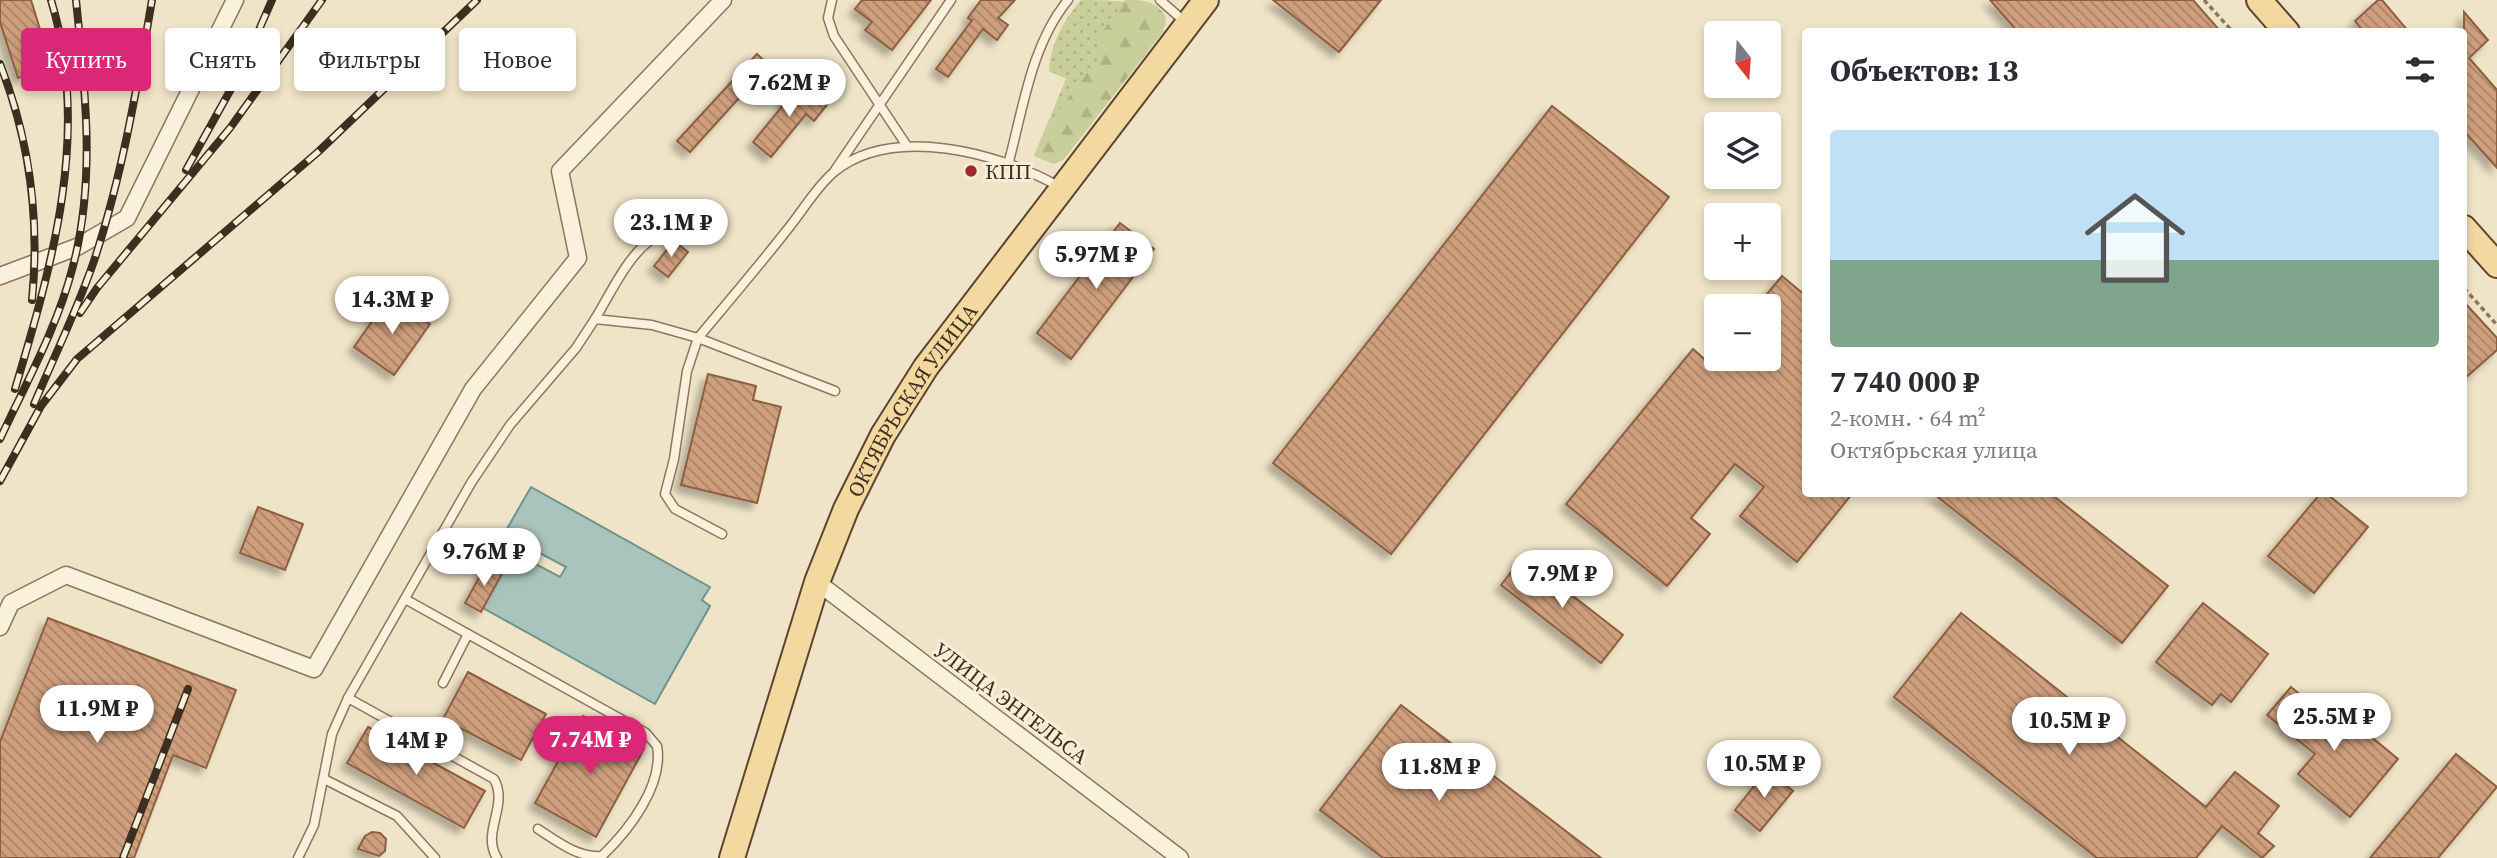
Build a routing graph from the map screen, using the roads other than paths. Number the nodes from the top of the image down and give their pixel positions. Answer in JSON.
{"nodes":[{"id":1,"x":235,"y":0,"type":"edge"},
{"id":2,"x":723,"y":0,"type":"edge"},
{"id":3,"x":832,"y":0,"type":"edge"},
{"id":4,"x":951,"y":0,"type":"edge"},
{"id":5,"x":1068,"y":0,"type":"edge"},
{"id":6,"x":1160,"y":0,"type":"edge"},
{"id":7,"x":1206,"y":0,"type":"edge"},
{"id":8,"x":2259,"y":0,"type":"edge"},
{"id":9,"x":1187,"y":24,"type":"junction"},
{"id":10,"x":2284,"y":28,"type":"edge"},
{"id":11,"x":878,"y":104,"type":"junction"},
{"id":12,"x":907,"y":146,"type":"junction"},
{"id":13,"x":1008,"y":165,"type":"junction"},
{"id":14,"x":834,"y":172,"type":"junction"},
{"id":15,"x":1061,"y":187,"type":"junction"},
{"id":16,"x":2467,"y":231,"type":"edge"},
{"id":17,"x":714,"y":233,"type":"dead end"},
{"id":18,"x":2497,"y":265,"type":"edge"},
{"id":19,"x":2,"y":270,"type":"edge"},
{"id":20,"x":595,"y":318,"type":"junction"},
{"id":21,"x":698,"y":338,"type":"junction"},
{"id":22,"x":835,"y":391,"type":"dead end"},
{"id":23,"x":722,"y":534,"type":"dead end"},
{"id":24,"x":817,"y":582,"type":"junction"},
{"id":25,"x":405,"y":599,"type":"junction"},
{"id":26,"x":0,"y":627,"type":"edge"},
{"id":27,"x":468,"y":634,"type":"junction"},
{"id":28,"x":443,"y":683,"type":"dead end"},
{"id":29,"x":348,"y":698,"type":"junction"},
{"id":30,"x":324,"y":779,"type":"junction"},
{"id":31,"x":538,"y":829,"type":"dead end"},
{"id":32,"x":298,"y":858,"type":"edge"},
{"id":33,"x":435,"y":858,"type":"edge"},
{"id":34,"x":496,"y":858,"type":"edge"},
{"id":35,"x":732,"y":858,"type":"edge"},
{"id":36,"x":1180,"y":858,"type":"edge"}],
"edges":[{"from":1,"to":19,"type":"street"},
{"from":2,"to":26,"type":"street"},
{"from":3,"to":11,"type":"lane"},
{"from":4,"to":11,"type":"lane"},
{"from":5,"to":13,"type":"lane"},
{"from":6,"to":9,"type":"lane"},
{"from":7,"to":9,"type":"main road","name":"ОКТЯБРЬСКАЯ УЛИЦА"},
{"from":8,"to":10,"type":"main road"},
{"from":9,"to":15,"type":"main road","name":"ОКТЯБРЬСКАЯ УЛИЦА"},
{"from":11,"to":12,"type":"lane"},
{"from":11,"to":14,"type":"lane"},
{"from":12,"to":13,"type":"lane"},
{"from":12,"to":14,"type":"lane"},
{"from":13,"to":15,"type":"lane"},
{"from":14,"to":21,"type":"lane"},
{"from":15,"to":24,"type":"main road","name":"ОКТЯБРЬСКАЯ УЛИЦА"},
{"from":16,"to":18,"type":"main road"},
{"from":17,"to":20,"type":"lane"},
{"from":20,"to":21,"type":"lane"},
{"from":20,"to":25,"type":"lane"},
{"from":21,"to":22,"type":"lane"},
{"from":21,"to":23,"type":"lane"},
{"from":24,"to":35,"type":"main road","name":"ОКТЯБРЬСКАЯ УЛИЦА"},
{"from":24,"to":36,"type":"street","name":"УЛИЦА ЭНГЕЛЬСА"},
{"from":25,"to":27,"type":"lane"},
{"from":25,"to":29,"type":"lane"},
{"from":27,"to":28,"type":"lane"},
{"from":27,"to":31,"type":"lane"},
{"from":29,"to":30,"type":"lane"},
{"from":29,"to":34,"type":"lane"},
{"from":30,"to":32,"type":"lane"},
{"from":30,"to":33,"type":"lane"}]}
